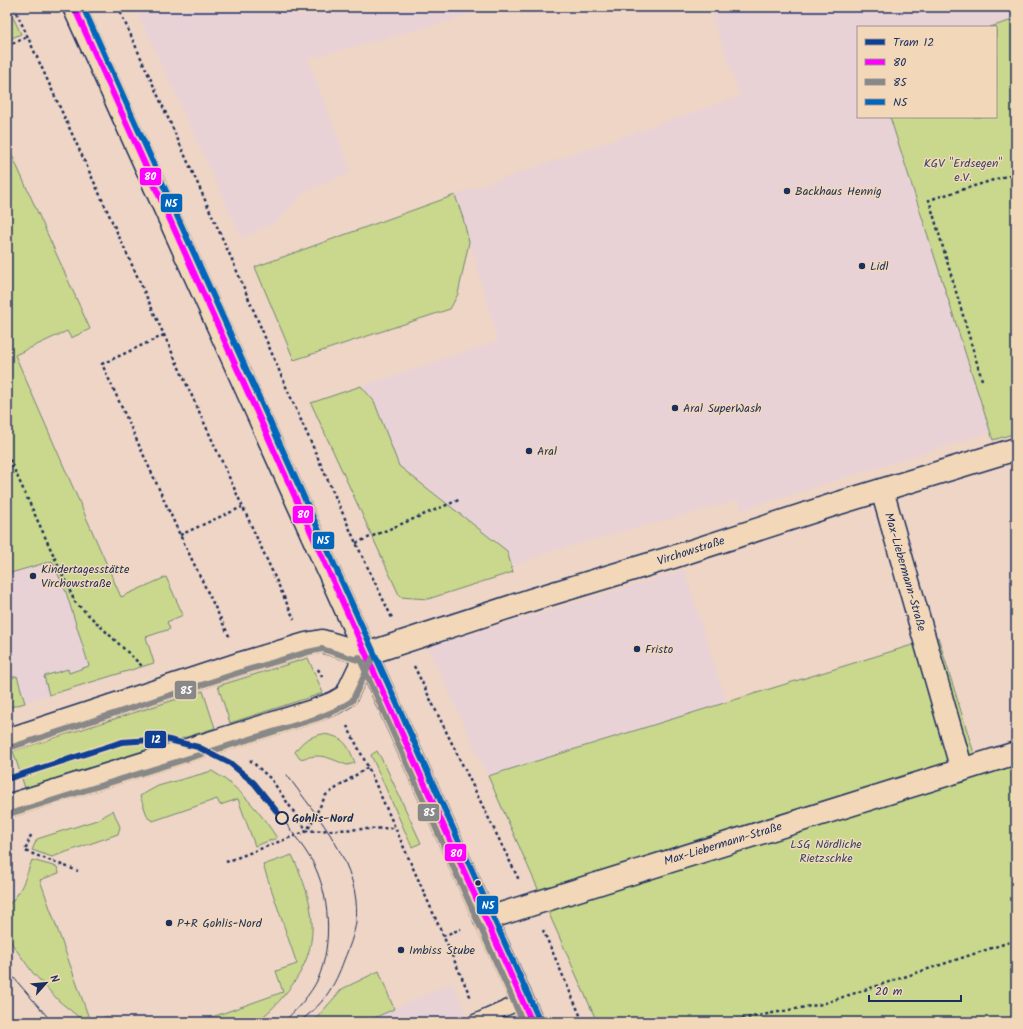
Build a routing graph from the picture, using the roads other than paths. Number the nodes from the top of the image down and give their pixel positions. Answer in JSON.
{"nodes":[{"id":1,"x":74,"y":7,"type":"edge"},
{"id":2,"x":1016,"y":449,"type":"edge"},
{"id":3,"x":882,"y":490,"type":"junction"},
{"id":4,"x":366,"y":654,"type":"junction"},
{"id":5,"x":7,"y":740,"type":"edge"},
{"id":6,"x":1016,"y":753,"type":"edge"},
{"id":7,"x":962,"y":770,"type":"junction"},
{"id":8,"x":7,"y":806,"type":"edge"},
{"id":9,"x":485,"y":919,"type":"junction"},
{"id":10,"x":522,"y":1000,"type":"junction"},
{"id":11,"x":478,"y":1021,"type":"edge"},
{"id":12,"x":532,"y":1022,"type":"edge"}],
"edges":[{"from":1,"to":4,"type":"main road"},
{"from":2,"to":3,"type":"main road","name":"Virchowstraße"},
{"from":3,"to":4,"type":"main road","name":"Virchowstraße"},
{"from":3,"to":7,"type":"main road","name":"Max-Liebermann-Straße"},
{"from":4,"to":5,"type":"main road"},
{"from":4,"to":8,"type":"main road"},
{"from":4,"to":9,"type":"main road"},
{"from":6,"to":7,"type":"main road","name":"Max-Liebermann-Straße"},
{"from":7,"to":9,"type":"main road","name":"Max-Liebermann-Straße"},
{"from":9,"to":10,"type":"main road"},
{"from":10,"to":11,"type":"lane"},
{"from":10,"to":12,"type":"main road"}]}
